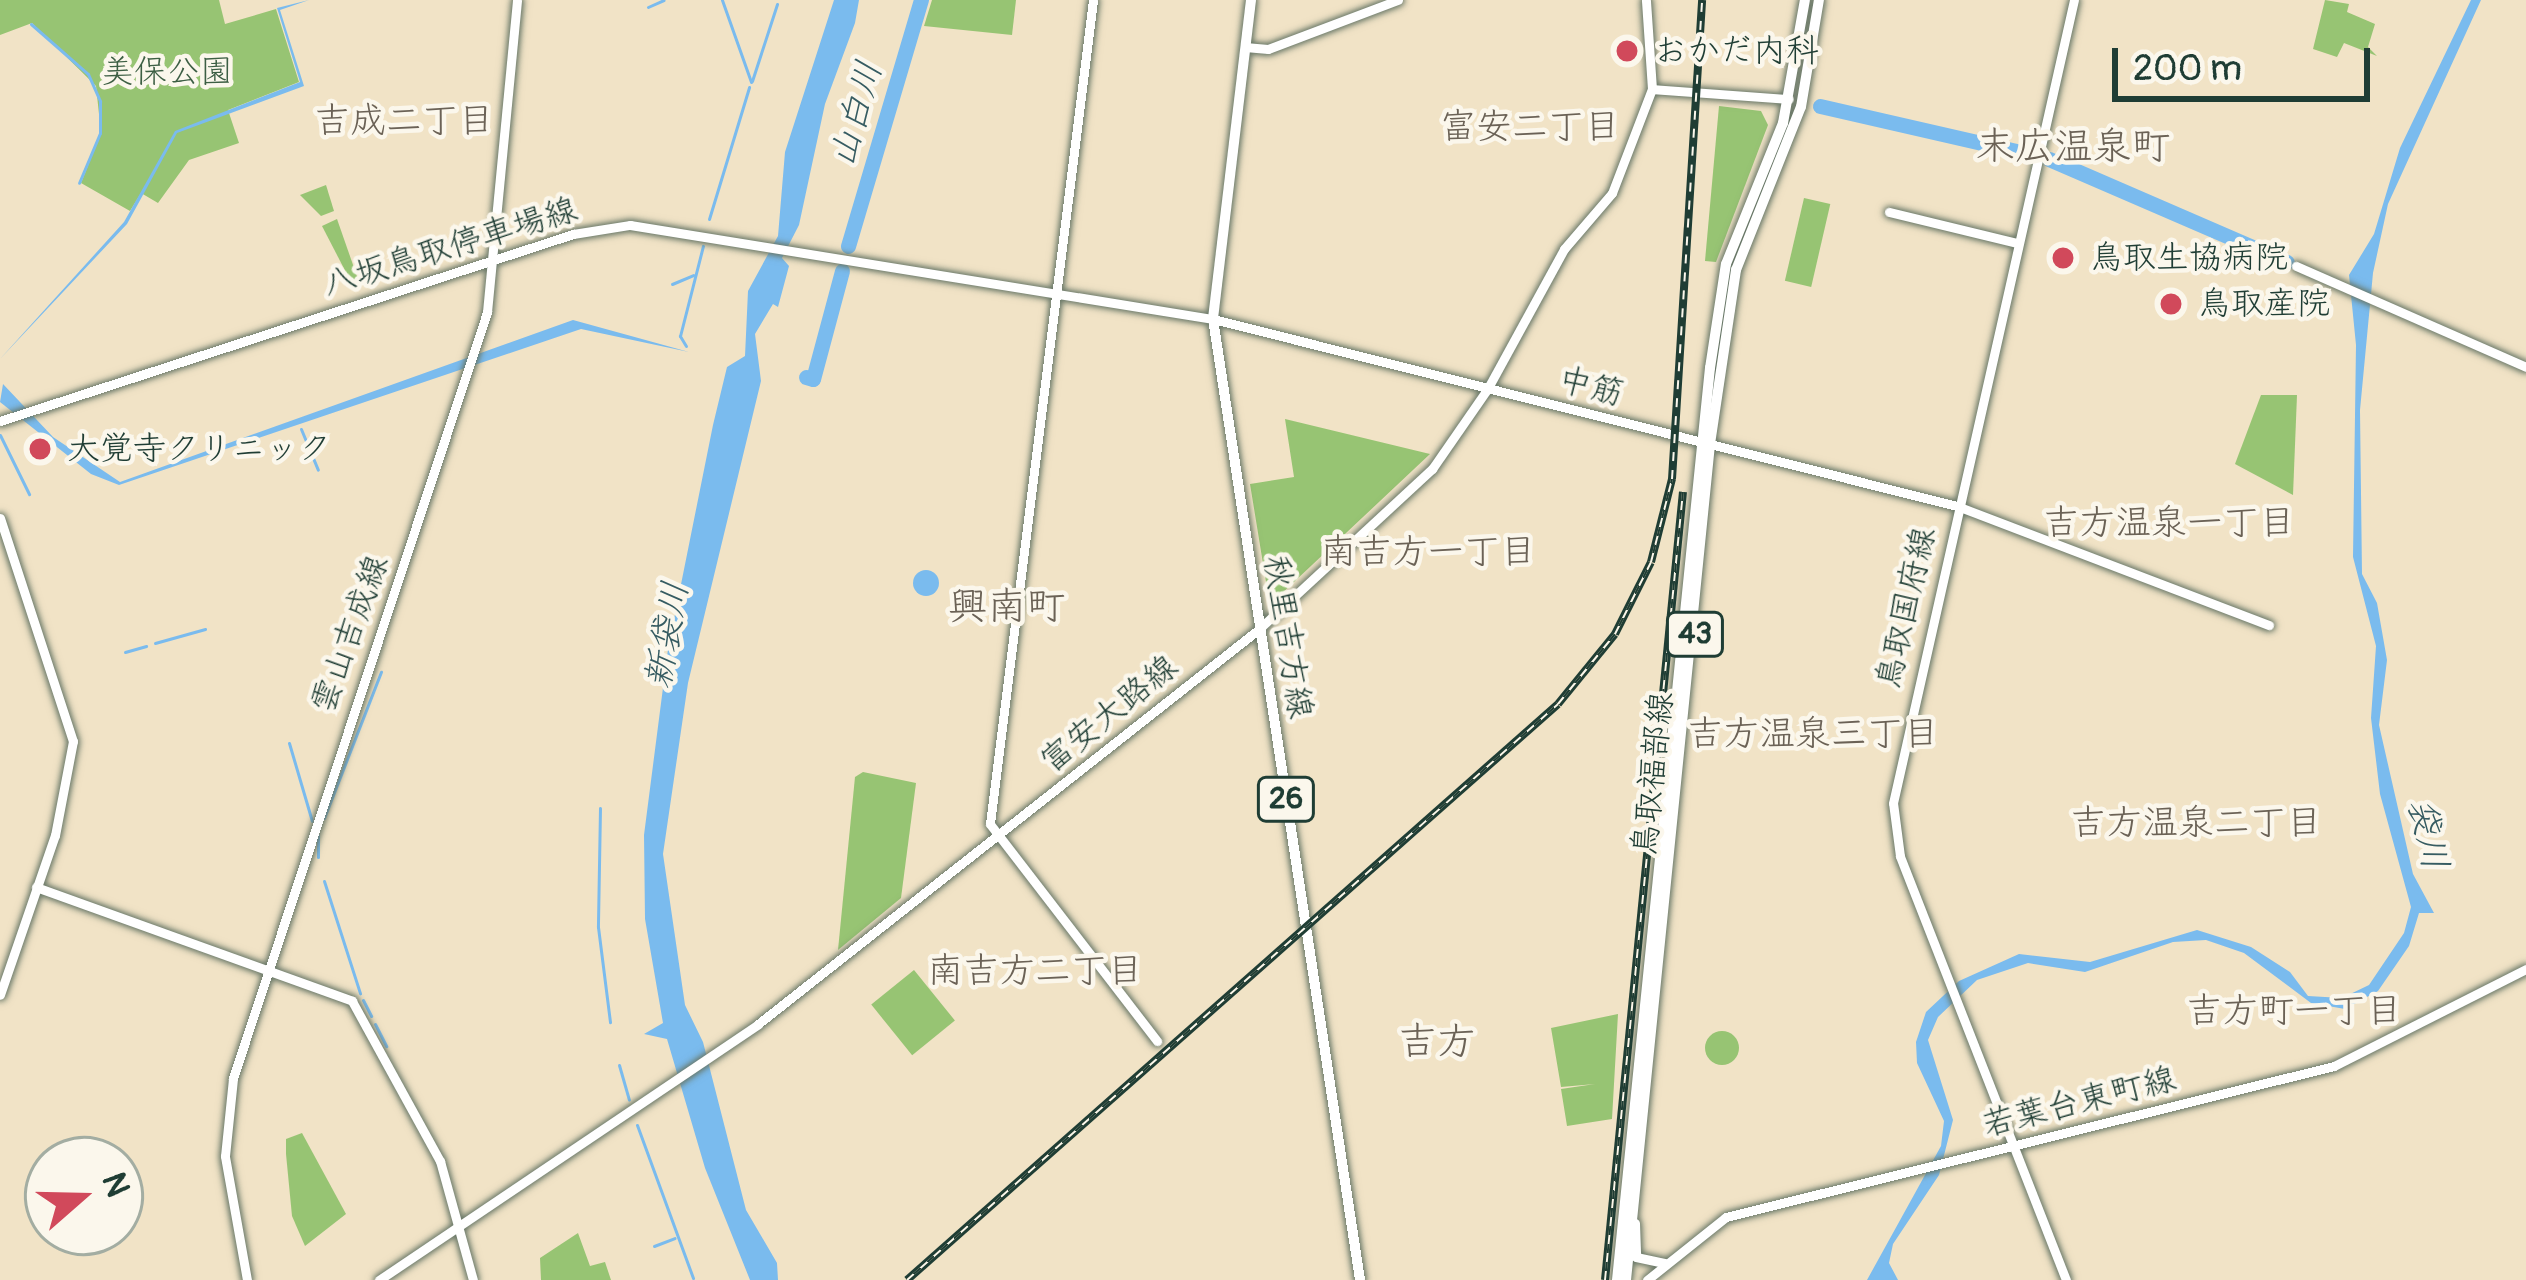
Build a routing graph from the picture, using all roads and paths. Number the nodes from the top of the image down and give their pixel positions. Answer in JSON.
{"nodes":[{"id":1,"x":517,"y":0,"type":"edge"},
{"id":2,"x":1093,"y":0,"type":"edge"},
{"id":3,"x":1251,"y":0,"type":"edge"},
{"id":4,"x":1398,"y":0,"type":"edge"},
{"id":5,"x":1646,"y":0,"type":"edge"},
{"id":6,"x":1805,"y":0,"type":"edge"},
{"id":7,"x":1819,"y":0,"type":"edge"},
{"id":8,"x":2074,"y":0,"type":"edge"},
{"id":9,"x":1245,"y":47,"type":"junction"},
{"id":10,"x":1652,"y":89,"type":"junction"},
{"id":11,"x":1789,"y":100,"type":"junction"},
{"id":12,"x":1889,"y":212,"type":"dead end"},
{"id":13,"x":2017,"y":243,"type":"junction"},
{"id":14,"x":496,"y":259,"type":"junction"},
{"id":15,"x":2296,"y":266,"type":"dead end"},
{"id":16,"x":1055,"y":291,"type":"junction"},
{"id":17,"x":1213,"y":319,"type":"junction"},
{"id":18,"x":2526,"y":367,"type":"edge"},
{"id":19,"x":1488,"y":388,"type":"junction"},
{"id":20,"x":0,"y":421,"type":"edge"},
{"id":21,"x":1705,"y":443,"type":"junction"},
{"id":22,"x":1957,"y":506,"type":"junction"},
{"id":23,"x":0,"y":518,"type":"edge"},
{"id":24,"x":2269,"y":625,"type":"dead end"},
{"id":25,"x":1259,"y":629,"type":"junction"},
{"id":26,"x":994,"y":840,"type":"junction"},
{"id":27,"x":36,"y":887,"type":"junction"},
{"id":28,"x":2526,"y":969,"type":"edge"},
{"id":29,"x":266,"y":972,"type":"junction"},
{"id":30,"x":0,"y":995,"type":"edge"},
{"id":31,"x":1157,"y":1041,"type":"dead end"},
{"id":32,"x":2014,"y":1147,"type":"junction"},
{"id":33,"x":1634,"y":1211,"type":"junction"},
{"id":34,"x":458,"y":1228,"type":"junction"},
{"id":35,"x":1665,"y":1263,"type":"junction"},
{"id":36,"x":247,"y":1280,"type":"edge"},
{"id":37,"x":379,"y":1280,"type":"edge"},
{"id":38,"x":473,"y":1280,"type":"edge"},
{"id":39,"x":1360,"y":1280,"type":"edge"},
{"id":40,"x":1617,"y":1280,"type":"edge"},
{"id":41,"x":1627,"y":1280,"type":"edge"},
{"id":42,"x":1648,"y":1280,"type":"edge"},
{"id":43,"x":2066,"y":1280,"type":"edge"}],
"edges":[{"from":1,"to":14,"type":"street","name":"雲山吉成線"},
{"from":2,"to":16,"type":"street"},
{"from":3,"to":9,"type":"main road","name":"秋里吉方線","number":"26"},
{"from":4,"to":9,"type":"street"},
{"from":5,"to":10,"type":"street"},
{"from":6,"to":11,"type":"main road","name":"鳥取福部線","number":"43"},
{"from":7,"to":21,"type":"main road","name":"鳥取福部線","number":"43"},
{"from":8,"to":13,"type":"street","name":"鳥取国府線"},
{"from":9,"to":17,"type":"main road","name":"秋里吉方線","number":"26"},
{"from":10,"to":11,"type":"street"},
{"from":10,"to":19,"type":"street","name":"富安大路線"},
{"from":11,"to":21,"type":"main road","name":"鳥取福部線","number":"43"},
{"from":12,"to":13,"type":"street"},
{"from":13,"to":22,"type":"street","name":"鳥取国府線"},
{"from":14,"to":16,"type":"street","name":"八坂鳥取停車場線"},
{"from":14,"to":20,"type":"street","name":"八坂鳥取停車場線"},
{"from":14,"to":29,"type":"street","name":"雲山吉成線"},
{"from":15,"to":18,"type":"street"},
{"from":16,"to":17,"type":"street","name":"八坂鳥取停車場線"},
{"from":16,"to":26,"type":"street"},
{"from":17,"to":19,"type":"street","name":"中筋"},
{"from":17,"to":25,"type":"main road","name":"秋里吉方線","number":"26"},
{"from":19,"to":21,"type":"street","name":"中筋"},
{"from":19,"to":25,"type":"street","name":"富安大路線"},
{"from":21,"to":22,"type":"street","name":"中筋"},
{"from":21,"to":33,"type":"main road","name":"鳥取福部線","number":"43"},
{"from":21,"to":40,"type":"main road","name":"鳥取福部線","number":"43"},
{"from":22,"to":24,"type":"street","name":"中筋"},
{"from":22,"to":32,"type":"street","name":"鳥取国府線"},
{"from":23,"to":27,"type":"street"},
{"from":25,"to":26,"type":"street","name":"富安大路線"},
{"from":25,"to":39,"type":"main road","name":"秋里吉方線","number":"26"},
{"from":26,"to":31,"type":"street"},
{"from":26,"to":34,"type":"street","name":"富安大路線"},
{"from":27,"to":29,"type":"street"},
{"from":27,"to":30,"type":"street"},
{"from":28,"to":32,"type":"street","name":"若葉台東町線"},
{"from":29,"to":34,"type":"street"},
{"from":29,"to":36,"type":"street","name":"雲山吉成線"},
{"from":32,"to":35,"type":"street","name":"若葉台東町線"},
{"from":32,"to":43,"type":"street","name":"鳥取国府線"},
{"from":33,"to":35,"type":"street"},
{"from":33,"to":41,"type":"main road","name":"鳥取福部線","number":"43"},
{"from":34,"to":37,"type":"street"},
{"from":34,"to":38,"type":"street"},
{"from":35,"to":42,"type":"street","name":"若葉台東町線"}]}
